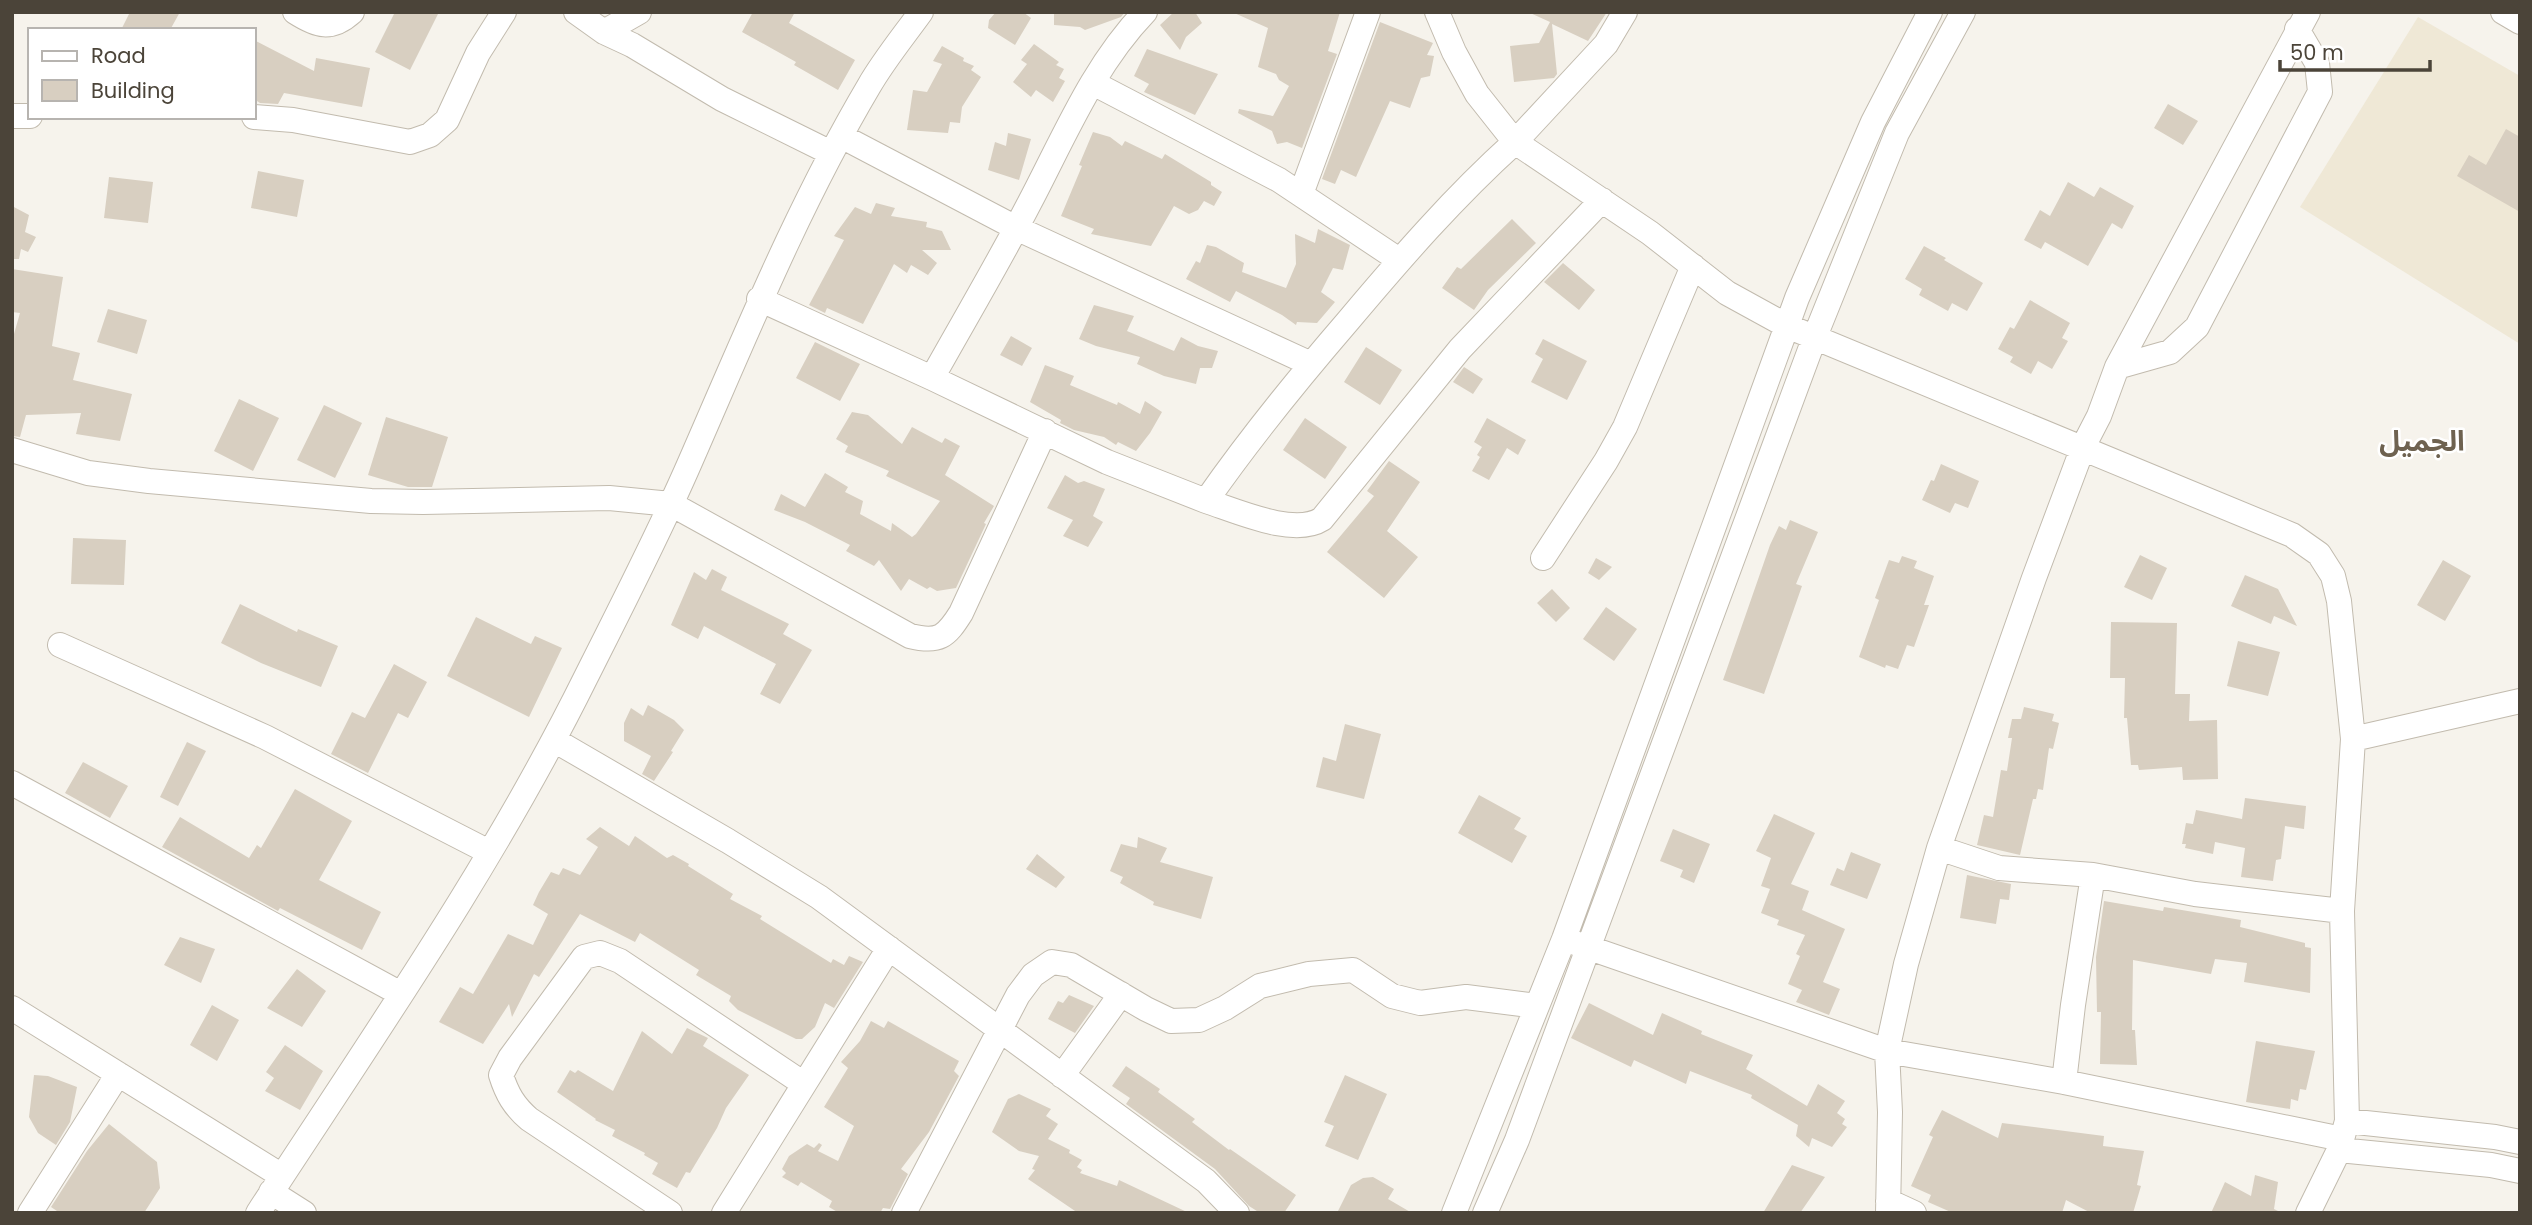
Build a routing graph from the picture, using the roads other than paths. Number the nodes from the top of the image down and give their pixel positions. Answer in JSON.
{"nodes":[{"id":1,"x":295,"y":12,"type":"edge"},
{"id":2,"x":352,"y":12,"type":"edge"},
{"id":3,"x":504,"y":12,"type":"edge"},
{"id":4,"x":576,"y":12,"type":"edge"},
{"id":5,"x":639,"y":12,"type":"edge"},
{"id":6,"x":920,"y":12,"type":"edge"},
{"id":7,"x":1145,"y":12,"type":"edge"},
{"id":8,"x":1368,"y":12,"type":"edge"},
{"id":9,"x":1437,"y":12,"type":"edge"},
{"id":10,"x":1625,"y":12,"type":"edge"},
{"id":11,"x":1930,"y":12,"type":"edge"},
{"id":12,"x":1963,"y":12,"type":"edge"},
{"id":13,"x":2503,"y":12,"type":"edge"},
{"id":14,"x":2303,"y":21,"type":"edge"},
{"id":15,"x":2520,"y":22,"type":"edge"},
{"id":16,"x":604,"y":32,"type":"junction"},
{"id":17,"x":1093,"y":83,"type":"junction"},
{"id":18,"x":256,"y":117,"type":"edge"},
{"id":19,"x":1515,"y":142,"type":"junction"},
{"id":20,"x":836,"y":145,"type":"junction"},
{"id":21,"x":1301,"y":194,"type":"junction"},
{"id":22,"x":1602,"y":200,"type":"junction"},
{"id":23,"x":1016,"y":228,"type":"junction"},
{"id":24,"x":1399,"y":260,"type":"junction"},
{"id":25,"x":1693,"y":266,"type":"junction"},
{"id":26,"x":759,"y":299,"type":"junction"},
{"id":27,"x":1787,"y":326,"type":"junction"},
{"id":28,"x":1814,"y":339,"type":"junction"},
{"id":29,"x":1311,"y":364,"type":"junction"},
{"id":30,"x":2117,"y":367,"type":"junction"},
{"id":31,"x":932,"y":378,"type":"junction"},
{"id":32,"x":1045,"y":431,"type":"junction"},
{"id":33,"x":2083,"y":447,"type":"junction"},
{"id":34,"x":12,"y":450,"type":"edge"},
{"id":35,"x":1206,"y":501,"type":"junction"},
{"id":36,"x":671,"y":504,"type":"junction"},
{"id":37,"x":1543,"y":558,"type":"dead end"},
{"id":38,"x":60,"y":645,"type":"dead end"},
{"id":39,"x":2520,"y":701,"type":"edge"},
{"id":40,"x":2353,"y":739,"type":"junction"},
{"id":41,"x":554,"y":740,"type":"junction"},
{"id":42,"x":12,"y":783,"type":"edge"},
{"id":43,"x":1939,"y":848,"type":"junction"},
{"id":44,"x":489,"y":852,"type":"junction"},
{"id":45,"x":2094,"y":875,"type":"junction"},
{"id":46,"x":2342,"y":911,"type":"junction"},
{"id":47,"x":1564,"y":939,"type":"junction"},
{"id":48,"x":889,"y":948,"type":"junction"},
{"id":49,"x":1590,"y":948,"type":"junction"},
{"id":50,"x":401,"y":994,"type":"junction"},
{"id":51,"x":1121,"y":994,"type":"junction"},
{"id":52,"x":1537,"y":1006,"type":"junction"},
{"id":53,"x":12,"y":1009,"type":"edge"},
{"id":54,"x":998,"y":1030,"type":"junction"},
{"id":55,"x":1886,"y":1051,"type":"junction"},
{"id":56,"x":118,"y":1074,"type":"junction"},
{"id":57,"x":1062,"y":1076,"type":"junction"},
{"id":58,"x":2064,"y":1082,"type":"junction"},
{"id":59,"x":804,"y":1084,"type":"junction"},
{"id":60,"x":2343,"y":1137,"type":"junction"},
{"id":61,"x":2520,"y":1142,"type":"edge"},
{"id":62,"x":2520,"y":1171,"type":"edge"},
{"id":63,"x":270,"y":1194,"type":"edge"},
{"id":64,"x":1888,"y":1207,"type":"edge"},
{"id":65,"x":30,"y":1213,"type":"edge"},
{"id":66,"x":304,"y":1213,"type":"edge"},
{"id":67,"x":670,"y":1213,"type":"edge"},
{"id":68,"x":724,"y":1213,"type":"edge"},
{"id":69,"x":904,"y":1213,"type":"edge"},
{"id":70,"x":1237,"y":1213,"type":"edge"},
{"id":71,"x":1454,"y":1213,"type":"edge"},
{"id":72,"x":1485,"y":1213,"type":"edge"},
{"id":73,"x":1914,"y":1213,"type":"edge"},
{"id":74,"x":2308,"y":1213,"type":"edge"}],
"edges":[{"from":1,"to":2,"type":"street"},
{"from":3,"to":18,"type":"street"},
{"from":4,"to":16,"type":"street"},
{"from":5,"to":16,"type":"street"},
{"from":6,"to":20,"type":"street"},
{"from":7,"to":17,"type":"street"},
{"from":8,"to":21,"type":"street"},
{"from":9,"to":19,"type":"street"},
{"from":10,"to":19,"type":"street"},
{"from":11,"to":27,"type":"street"},
{"from":12,"to":28,"type":"street"},
{"from":13,"to":15,"type":"street"},
{"from":14,"to":30,"type":"street"},
{"from":14,"to":30,"type":"street"},
{"from":16,"to":20,"type":"street"},
{"from":17,"to":21,"type":"street"},
{"from":17,"to":23,"type":"street"},
{"from":19,"to":22,"type":"street"},
{"from":19,"to":24,"type":"street"},
{"from":20,"to":23,"type":"street"},
{"from":20,"to":26,"type":"street"},
{"from":21,"to":24,"type":"street"},
{"from":22,"to":25,"type":"street"},
{"from":22,"to":35,"type":"street"},
{"from":23,"to":29,"type":"street"},
{"from":23,"to":31,"type":"street"},
{"from":24,"to":29,"type":"street"},
{"from":25,"to":27,"type":"street"},
{"from":25,"to":37,"type":"street"},
{"from":26,"to":31,"type":"street"},
{"from":26,"to":36,"type":"street"},
{"from":27,"to":28,"type":"street"},
{"from":27,"to":47,"type":"street"},
{"from":28,"to":33,"type":"street"},
{"from":28,"to":49,"type":"street"},
{"from":29,"to":35,"type":"street"},
{"from":30,"to":33,"type":"street"},
{"from":31,"to":32,"type":"street"},
{"from":32,"to":35,"type":"street"},
{"from":32,"to":36,"type":"street"},
{"from":33,"to":40,"type":"street"},
{"from":33,"to":43,"type":"street"},
{"from":34,"to":36,"type":"street"},
{"from":36,"to":41,"type":"street"},
{"from":38,"to":44,"type":"street"},
{"from":39,"to":40,"type":"street"},
{"from":40,"to":46,"type":"street"},
{"from":41,"to":44,"type":"street"},
{"from":41,"to":48,"type":"street"},
{"from":42,"to":50,"type":"street"},
{"from":43,"to":45,"type":"street"},
{"from":43,"to":55,"type":"street"},
{"from":44,"to":50,"type":"street"},
{"from":45,"to":46,"type":"street"},
{"from":45,"to":58,"type":"street"},
{"from":46,"to":60,"type":"street"},
{"from":47,"to":49,"type":"street"},
{"from":47,"to":52,"type":"street"},
{"from":48,"to":54,"type":"street"},
{"from":48,"to":59,"type":"street"},
{"from":49,"to":55,"type":"street"},
{"from":49,"to":72,"type":"street"},
{"from":50,"to":63,"type":"street"},
{"from":51,"to":52,"type":"street"},
{"from":51,"to":54,"type":"street"},
{"from":51,"to":57,"type":"street"},
{"from":52,"to":71,"type":"street"},
{"from":53,"to":56,"type":"street"},
{"from":54,"to":57,"type":"street"},
{"from":54,"to":69,"type":"street"},
{"from":55,"to":58,"type":"street"},
{"from":55,"to":64,"type":"street"},
{"from":56,"to":63,"type":"street"},
{"from":56,"to":65,"type":"street"},
{"from":57,"to":70,"type":"street"},
{"from":58,"to":60,"type":"street"},
{"from":59,"to":67,"type":"street"},
{"from":59,"to":68,"type":"street"},
{"from":60,"to":61,"type":"street"},
{"from":60,"to":62,"type":"street"},
{"from":60,"to":74,"type":"street"},
{"from":63,"to":66,"type":"street"},
{"from":64,"to":73,"type":"street"}]}
